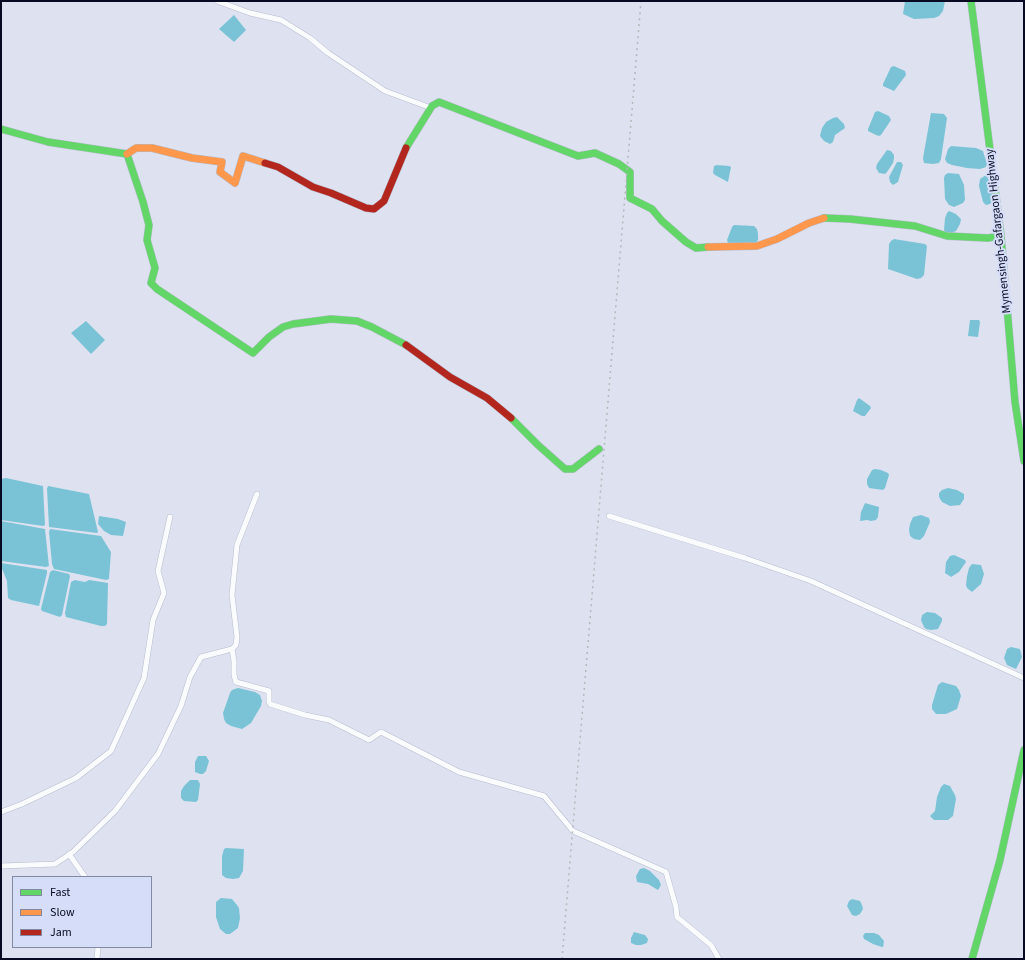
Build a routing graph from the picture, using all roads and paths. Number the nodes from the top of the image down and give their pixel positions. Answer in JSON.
{"nodes":[{"id":1,"x":218,"y":1,"type":"edge"},
{"id":2,"x":971,"y":1,"type":"edge"},
{"id":3,"x":226,"y":2,"type":"edge"},
{"id":4,"x":430,"y":108,"type":"junction"},
{"id":5,"x":1,"y":129,"type":"edge"},
{"id":6,"x":127,"y":154,"type":"junction"},
{"id":7,"x":1001,"y":236,"type":"junction"},
{"id":8,"x":598,"y":449,"type":"dead end"},
{"id":9,"x":1024,"y":461,"type":"edge"},
{"id":10,"x":257,"y":494,"type":"dead end"},
{"id":11,"x":609,"y":516,"type":"dead end"},
{"id":12,"x":170,"y":517,"type":"dead end"},
{"id":13,"x":232,"y":649,"type":"junction"},
{"id":14,"x":1024,"y":678,"type":"edge"},
{"id":15,"x":1024,"y":750,"type":"edge"},
{"id":16,"x":1,"y":812,"type":"edge"},
{"id":17,"x":69,"y":854,"type":"junction"},
{"id":18,"x":1,"y":866,"type":"edge"},
{"id":19,"x":84,"y":876,"type":"edge"},
{"id":20,"x":98,"y":948,"type":"edge"},
{"id":21,"x":97,"y":959,"type":"edge"},
{"id":22,"x":719,"y":959,"type":"edge"},
{"id":23,"x":972,"y":959,"type":"edge"}],
"edges":[{"from":1,"to":3,"type":"street"},
{"from":2,"to":7,"type":"street","name":"Mymensingh-Gafargaon Highway"},
{"from":3,"to":4,"type":"street"},
{"from":4,"to":6,"type":"street"},
{"from":4,"to":7,"type":"street"},
{"from":5,"to":6,"type":"street"},
{"from":6,"to":8,"type":"street"},
{"from":7,"to":9,"type":"street","name":"Mymensingh-Gafargaon Highway"},
{"from":10,"to":13,"type":"street"},
{"from":11,"to":14,"type":"street"},
{"from":12,"to":16,"type":"street"},
{"from":13,"to":17,"type":"street"},
{"from":13,"to":22,"type":"street"},
{"from":15,"to":23,"type":"street"},
{"from":17,"to":18,"type":"street"},
{"from":17,"to":19,"type":"street"},
{"from":20,"to":21,"type":"street"}]}
